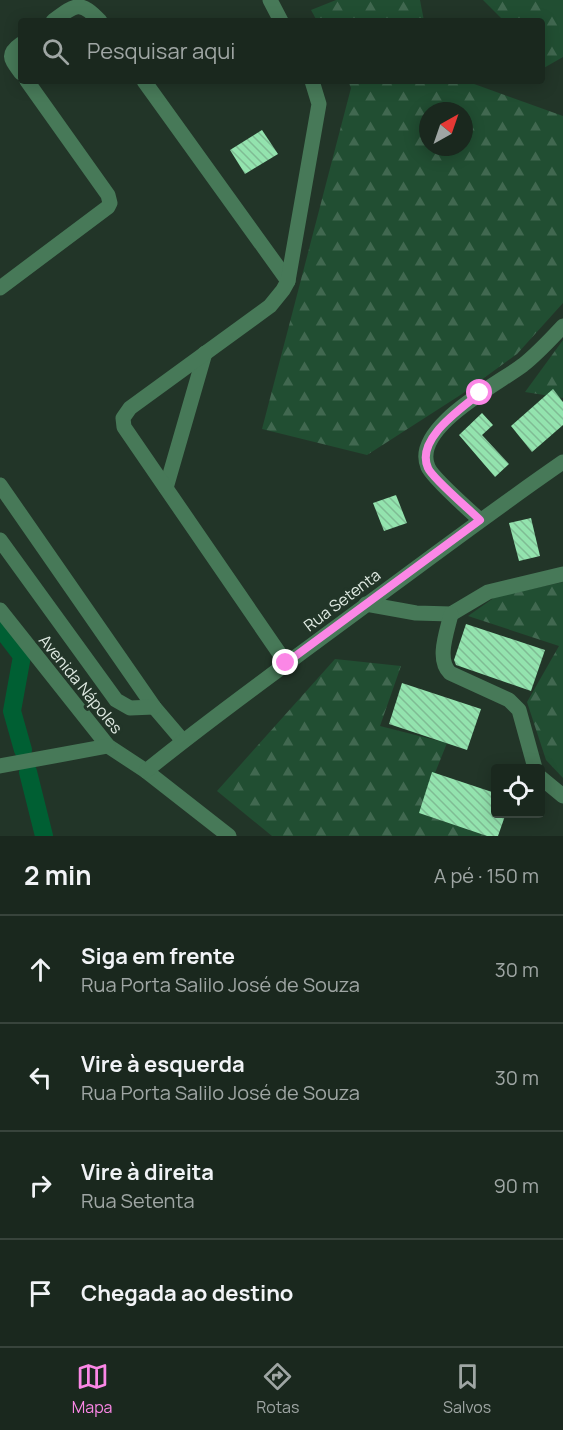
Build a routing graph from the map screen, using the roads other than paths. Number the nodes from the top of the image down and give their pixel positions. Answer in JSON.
{"nodes":[{"id":1,"x":270,"y":0,"type":"edge"},
{"id":2,"x":56,"y":18,"type":"edge"},
{"id":3,"x":98,"y":18,"type":"edge"},
{"id":4,"x":279,"y":18,"type":"edge"},
{"id":5,"x":18,"y":46,"type":"edge"},
{"id":6,"x":18,"y":69,"type":"edge"},
{"id":7,"x":29,"y":84,"type":"edge"},
{"id":8,"x":146,"y":84,"type":"edge"},
{"id":9,"x":313,"y":84,"type":"edge"},
{"id":10,"x":288,"y":280,"type":"junction"},
{"id":11,"x":0,"y":288,"type":"edge"},
{"id":12,"x":563,"y":326,"type":"edge"},
{"id":13,"x":205,"y":353,"type":"junction"},
{"id":14,"x":563,"y":462,"type":"edge"},
{"id":15,"x":0,"y":485,"type":"edge"},
{"id":16,"x":166,"y":488,"type":"junction"},
{"id":17,"x":480,"y":520,"type":"junction"},
{"id":18,"x":0,"y":540,"type":"edge"},
{"id":19,"x":563,"y":574,"type":"edge"},
{"id":20,"x":366,"y":604,"type":"junction"},
{"id":21,"x":0,"y":610,"type":"edge"},
{"id":22,"x":451,"y":614,"type":"junction"},
{"id":23,"x":286,"y":663,"type":"junction"},
{"id":24,"x":154,"y":707,"type":"junction"},
{"id":25,"x":183,"y":741,"type":"junction"},
{"id":26,"x":108,"y":746,"type":"junction"},
{"id":27,"x":534,"y":764,"type":"edge"},
{"id":28,"x":0,"y":765,"type":"edge"},
{"id":29,"x":146,"y":771,"type":"junction"},
{"id":30,"x":545,"y":781,"type":"edge"},
{"id":31,"x":563,"y":796,"type":"edge"},
{"id":32,"x":229,"y":836,"type":"edge"}],
"edges":[{"from":1,"to":4,"type":"street"},
{"from":2,"to":3,"type":"street"},
{"from":5,"to":6,"type":"street"},
{"from":7,"to":11,"type":"street"},
{"from":8,"to":10,"type":"street"},
{"from":9,"to":10,"type":"street"},
{"from":10,"to":13,"type":"street"},
{"from":12,"to":17,"type":"street"},
{"from":13,"to":16,"type":"street"},
{"from":13,"to":16,"type":"street"},
{"from":14,"to":17,"type":"street","name":"Rua Setenta"},
{"from":15,"to":24,"type":"street"},
{"from":16,"to":23,"type":"street"},
{"from":17,"to":20,"type":"street","name":"Rua Setenta"},
{"from":18,"to":24,"type":"street"},
{"from":19,"to":22,"type":"street"},
{"from":20,"to":22,"type":"street"},
{"from":20,"to":23,"type":"street","name":"Rua Setenta"},
{"from":21,"to":26,"type":"street","name":"Avenida Nápoles"},
{"from":22,"to":27,"type":"street"},
{"from":23,"to":25,"type":"street","name":"Rua Setenta"},
{"from":24,"to":25,"type":"street"},
{"from":25,"to":29,"type":"street","name":"Rua Setenta"},
{"from":26,"to":28,"type":"street"},
{"from":26,"to":29,"type":"street","name":"Avenida Nápoles"},
{"from":29,"to":32,"type":"street","name":"Avenida Nápoles"},
{"from":30,"to":31,"type":"street"}]}
